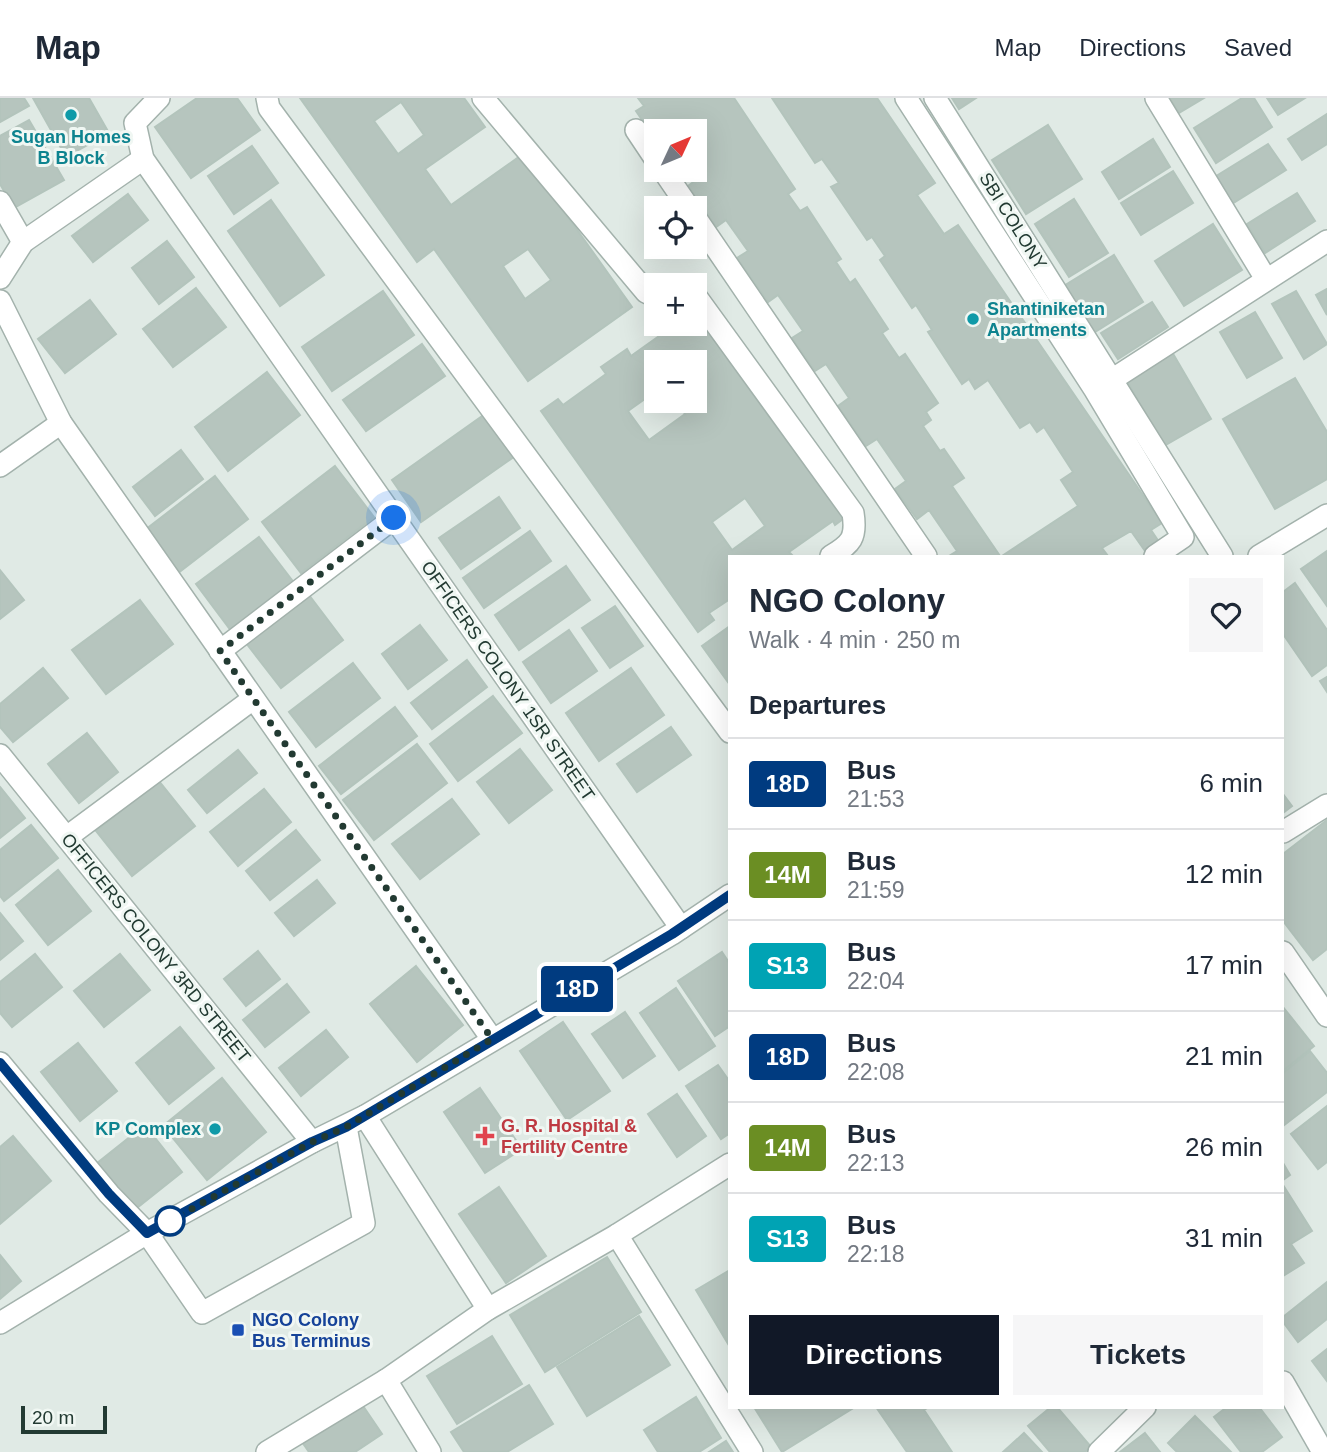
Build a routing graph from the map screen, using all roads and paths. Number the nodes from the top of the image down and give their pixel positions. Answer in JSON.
{"nodes":[{"id":1,"x":159,"y":98,"type":"edge"},
{"id":2,"x":267,"y":98,"type":"edge"},
{"id":3,"x":482,"y":98,"type":"edge"},
{"id":4,"x":906,"y":98,"type":"edge"},
{"id":5,"x":935,"y":98,"type":"edge"},
{"id":6,"x":1156,"y":98,"type":"edge"},
{"id":7,"x":636,"y":130,"type":"dead end"},
{"id":8,"x":644,"y":142,"type":"edge"},
{"id":9,"x":143,"y":159,"type":"junction"},
{"id":10,"x":0,"y":202,"type":"edge"},
{"id":11,"x":707,"y":234,"type":"edge"},
{"id":12,"x":1327,"y":241,"type":"edge"},
{"id":13,"x":23,"y":242,"type":"junction"},
{"id":14,"x":0,"y":278,"type":"edge"},
{"id":15,"x":1266,"y":279,"type":"junction"},
{"id":16,"x":644,"y":290,"type":"edge"},
{"id":17,"x":0,"y":301,"type":"edge"},
{"id":18,"x":707,"y":312,"type":"edge"},
{"id":19,"x":1113,"y":379,"type":"junction"},
{"id":20,"x":61,"y":424,"type":"junction"},
{"id":21,"x":0,"y":466,"type":"edge"},
{"id":22,"x":1327,"y":515,"type":"edge"},
{"id":23,"x":394,"y":518,"type":"junction"},
{"id":24,"x":833,"y":555,"type":"edge"},
{"id":25,"x":925,"y":555,"type":"edge"},
{"id":26,"x":1156,"y":555,"type":"edge"},
{"id":27,"x":1221,"y":555,"type":"edge"},
{"id":28,"x":1261,"y":555,"type":"edge"},
{"id":29,"x":220,"y":651,"type":"junction"},
{"id":30,"x":253,"y":699,"type":"junction"},
{"id":31,"x":728,"y":729,"type":"edge"},
{"id":32,"x":0,"y":755,"type":"edge"},
{"id":33,"x":1327,"y":805,"type":"edge"},
{"id":34,"x":1284,"y":831,"type":"edge"},
{"id":35,"x":67,"y":837,"type":"junction"},
{"id":36,"x":728,"y":897,"type":"edge"},
{"id":37,"x":681,"y":928,"type":"junction"},
{"id":38,"x":1284,"y":953,"type":"edge"},
{"id":39,"x":1327,"y":1016,"type":"edge"},
{"id":40,"x":492,"y":1039,"type":"junction"},
{"id":41,"x":0,"y":1063,"type":"edge"},
{"id":42,"x":365,"y":1116,"type":"junction"},
{"id":43,"x":346,"y":1127,"type":"junction"},
{"id":44,"x":312,"y":1142,"type":"junction"},
{"id":45,"x":728,"y":1165,"type":"edge"},
{"id":46,"x":147,"y":1233,"type":"junction"},
{"id":47,"x":617,"y":1235,"type":"junction"},
{"id":48,"x":488,"y":1309,"type":"junction"},
{"id":49,"x":0,"y":1323,"type":"edge"},
{"id":50,"x":386,"y":1380,"type":"junction"},
{"id":51,"x":1284,"y":1384,"type":"edge"},
{"id":52,"x":1143,"y":1409,"type":"edge"},
{"id":53,"x":267,"y":1452,"type":"edge"},
{"id":54,"x":430,"y":1452,"type":"edge"},
{"id":55,"x":752,"y":1452,"type":"edge"},
{"id":56,"x":1099,"y":1452,"type":"edge"},
{"id":57,"x":1323,"y":1452,"type":"edge"}],
"edges":[{"from":1,"to":9,"type":"street"},
{"from":2,"to":31,"type":"street"},
{"from":3,"to":16,"type":"street"},
{"from":4,"to":26,"type":"street"},
{"from":5,"to":19,"type":"street","name":"SBI COLONY"},
{"from":6,"to":15,"type":"street"},
{"from":7,"to":8,"type":"street"},
{"from":9,"to":13,"type":"street"},
{"from":9,"to":23,"type":"street","name":"OFFICERS COLONY 1SR STREET"},
{"from":10,"to":13,"type":"street"},
{"from":11,"to":25,"type":"street"},
{"from":12,"to":15,"type":"street"},
{"from":13,"to":14,"type":"street"},
{"from":15,"to":19,"type":"street"},
{"from":17,"to":20,"type":"street"},
{"from":18,"to":24,"type":"street"},
{"from":19,"to":27,"type":"street","name":"SBI COLONY"},
{"from":20,"to":21,"type":"street"},
{"from":20,"to":29,"type":"street"},
{"from":22,"to":28,"type":"street"},
{"from":23,"to":29,"type":"street"},
{"from":23,"to":37,"type":"street","name":"OFFICERS COLONY 1SR STREET"},
{"from":29,"to":30,"type":"street"},
{"from":30,"to":35,"type":"street"},
{"from":30,"to":40,"type":"street"},
{"from":32,"to":35,"type":"street","name":"OFFICERS COLONY 3RD STREET"},
{"from":33,"to":34,"type":"street"},
{"from":35,"to":44,"type":"street","name":"OFFICERS COLONY 3RD STREET"},
{"from":36,"to":37,"type":"street"},
{"from":37,"to":40,"type":"street"},
{"from":38,"to":39,"type":"street"},
{"from":40,"to":42,"type":"street"},
{"from":41,"to":46,"type":"street"},
{"from":42,"to":43,"type":"street"},
{"from":42,"to":48,"type":"street"},
{"from":43,"to":44,"type":"street"},
{"from":43,"to":46,"type":"street"},
{"from":44,"to":46,"type":"street"},
{"from":45,"to":47,"type":"street"},
{"from":46,"to":49,"type":"street"},
{"from":47,"to":48,"type":"street"},
{"from":47,"to":55,"type":"street"},
{"from":48,"to":50,"type":"street"},
{"from":50,"to":53,"type":"street"},
{"from":50,"to":54,"type":"street"},
{"from":51,"to":57,"type":"street"},
{"from":52,"to":56,"type":"street"}]}
